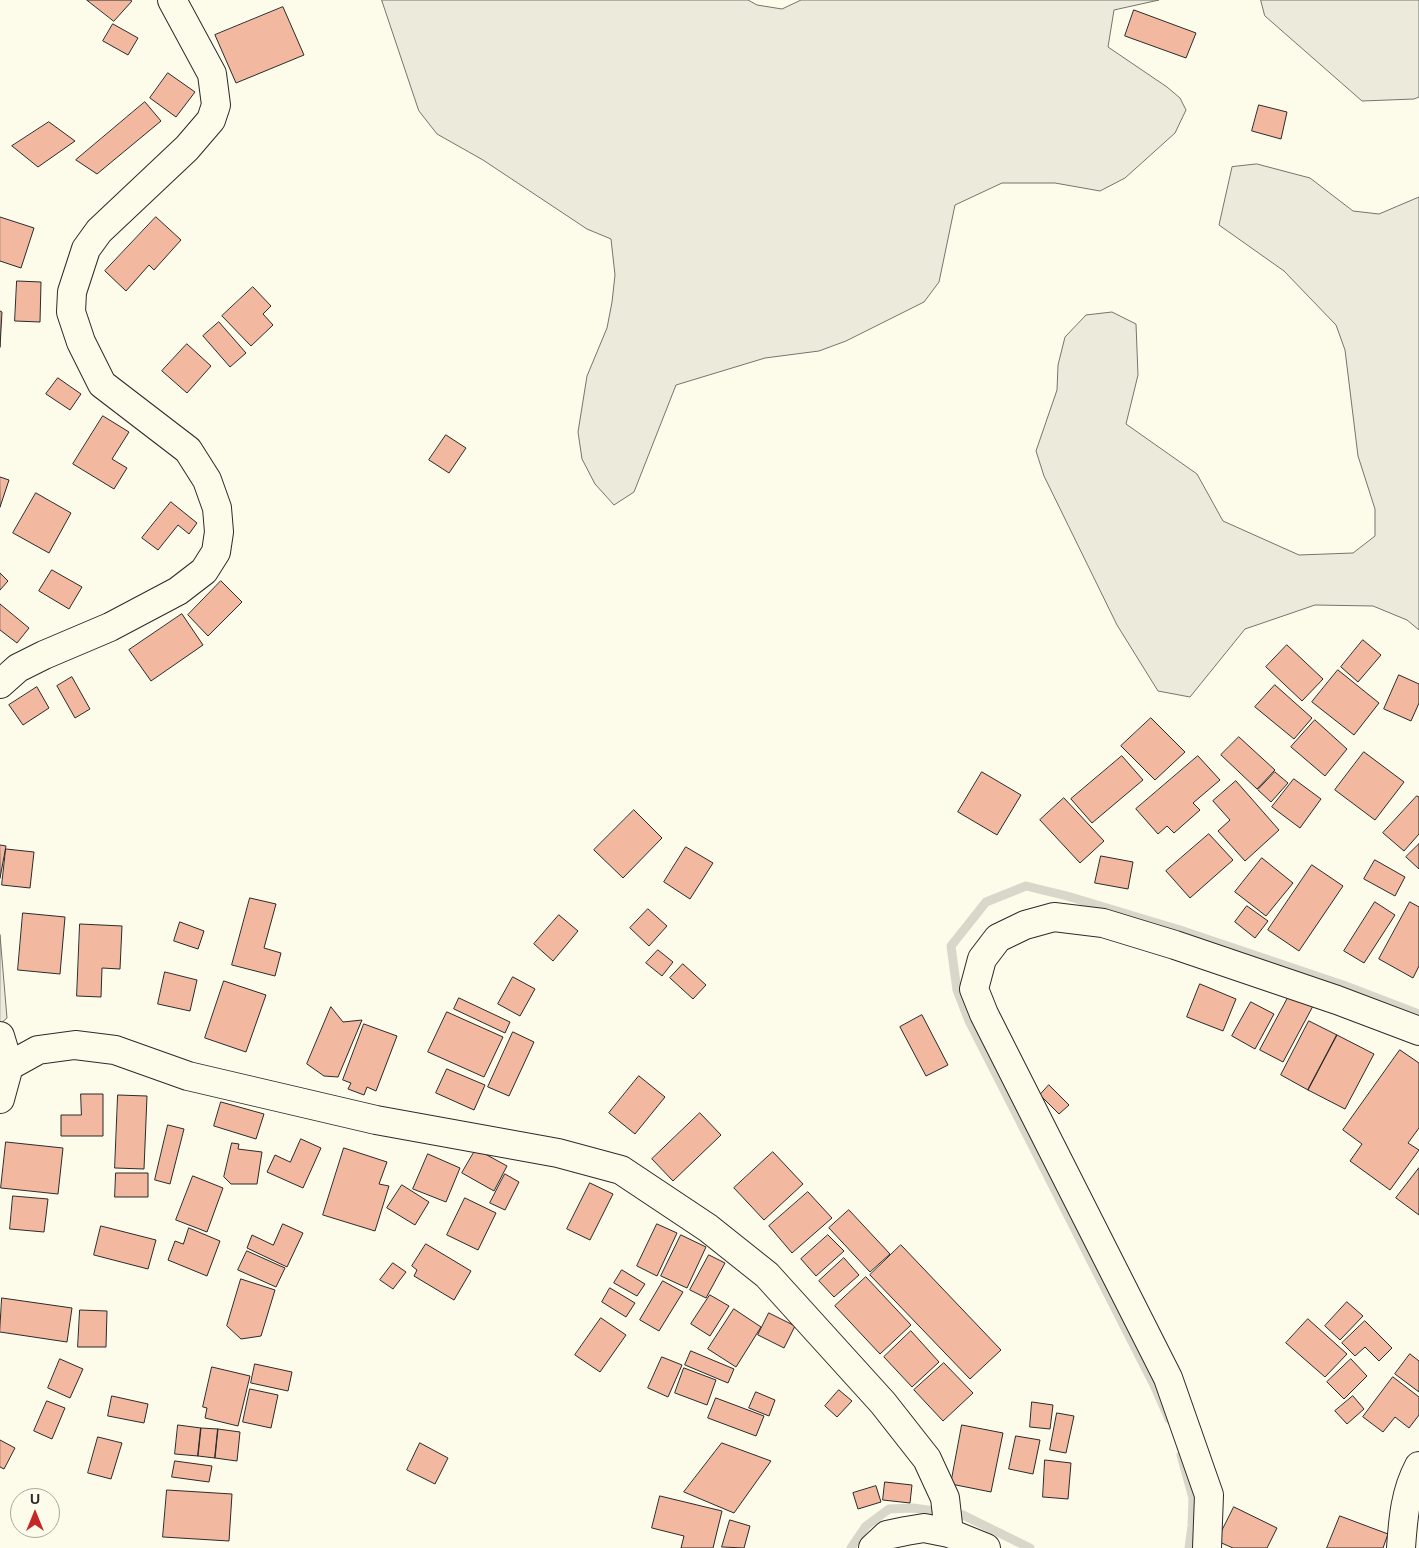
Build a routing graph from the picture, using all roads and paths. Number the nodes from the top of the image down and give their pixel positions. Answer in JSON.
{"nodes":[{"id":1,"x":172,"y":0,"type":"edge"},
{"id":2,"x":0,"y":684,"type":"edge"},
{"id":3,"x":1419,"y":1030,"type":"edge"},
{"id":4,"x":0,"y":1036,"type":"edge"},
{"id":5,"x":9,"y":1066,"type":"junction"},
{"id":6,"x":0,"y":1099,"type":"edge"},
{"id":7,"x":1419,"y":1466,"type":"edge"},
{"id":8,"x":947,"y":1518,"type":"junction"},
{"id":9,"x":873,"y":1548,"type":"edge"},
{"id":10,"x":986,"y":1548,"type":"edge"},
{"id":11,"x":1207,"y":1548,"type":"edge"},
{"id":12,"x":1401,"y":1548,"type":"edge"}],
"edges":[{"from":1,"to":2,"type":"street"},
{"from":3,"to":11,"type":"street"},
{"from":4,"to":5,"type":"street"},
{"from":5,"to":6,"type":"street"},
{"from":5,"to":8,"type":"street"},
{"from":7,"to":12,"type":"street"},
{"from":8,"to":9,"type":"street"},
{"from":8,"to":10,"type":"street"}]}
